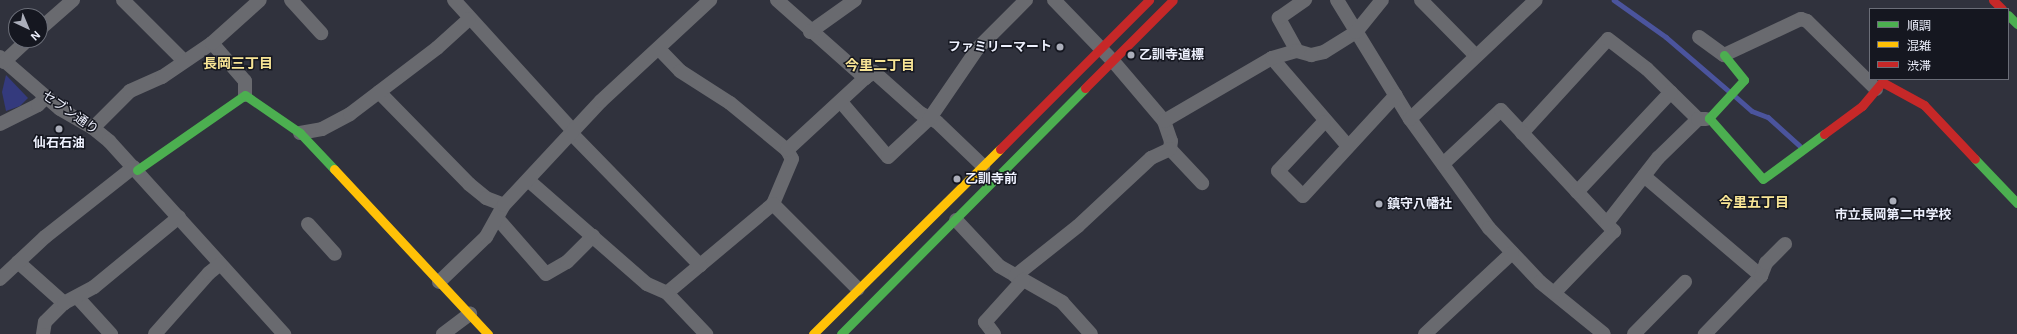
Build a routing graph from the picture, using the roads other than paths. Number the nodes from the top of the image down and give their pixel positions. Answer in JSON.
{"nodes":[{"id":1,"x":73,"y":0,"type":"edge"},
{"id":2,"x":123,"y":0,"type":"edge"},
{"id":3,"x":260,"y":0,"type":"edge"},
{"id":4,"x":291,"y":0,"type":"edge"},
{"id":5,"x":455,"y":0,"type":"edge"},
{"id":6,"x":710,"y":0,"type":"edge"},
{"id":7,"x":776,"y":0,"type":"edge"},
{"id":8,"x":855,"y":0,"type":"edge"},
{"id":9,"x":1026,"y":0,"type":"edge"},
{"id":10,"x":1054,"y":0,"type":"edge"},
{"id":11,"x":1148,"y":0,"type":"edge"},
{"id":12,"x":1173,"y":0,"type":"edge"},
{"id":13,"x":1305,"y":0,"type":"edge"},
{"id":14,"x":1337,"y":0,"type":"edge"},
{"id":15,"x":1382,"y":0,"type":"edge"},
{"id":16,"x":1421,"y":0,"type":"edge"},
{"id":17,"x":1536,"y":0,"type":"edge"},
{"id":18,"x":1993,"y":0,"type":"edge"},
{"id":19,"x":2001,"y":8,"type":"edge"},
{"id":20,"x":2009,"y":16,"type":"edge"},
{"id":21,"x":469,"y":19,"type":"junction"},
{"id":22,"x":48,"y":22,"type":"edge"},
{"id":23,"x":2017,"y":24,"type":"edge"},
{"id":24,"x":810,"y":32,"type":"junction"},
{"id":25,"x":1356,"y":32,"type":"junction"},
{"id":26,"x":321,"y":33,"type":"dead end"},
{"id":27,"x":1699,"y":37,"type":"dead end"},
{"id":28,"x":212,"y":43,"type":"junction"},
{"id":29,"x":17,"y":48,"type":"edge"},
{"id":30,"x":1100,"y":48,"type":"junction"},
{"id":31,"x":659,"y":49,"type":"junction"},
{"id":32,"x":1297,"y":51,"type":"junction"},
{"id":33,"x":1724,"y":55,"type":"junction"},
{"id":34,"x":1476,"y":56,"type":"junction"},
{"id":35,"x":1272,"y":58,"type":"junction"},
{"id":36,"x":2,"y":59,"type":"edge"},
{"id":37,"x":1113,"y":61,"type":"junction"},
{"id":38,"x":184,"y":62,"type":"junction"},
{"id":39,"x":865,"y":78,"type":"junction"},
{"id":40,"x":1876,"y":89,"type":"junction"},
{"id":41,"x":379,"y":92,"type":"junction"},
{"id":42,"x":1671,"y":92,"type":"junction"},
{"id":43,"x":245,"y":95,"type":"junction"},
{"id":44,"x":1396,"y":95,"type":"junction"},
{"id":45,"x":46,"y":97,"type":"junction"},
{"id":46,"x":841,"y":102,"type":"junction"},
{"id":47,"x":930,"y":118,"type":"junction"},
{"id":48,"x":1410,"y":119,"type":"junction"},
{"id":49,"x":1703,"y":119,"type":"junction"},
{"id":50,"x":1164,"y":121,"type":"junction"},
{"id":51,"x":1324,"y":122,"type":"junction"},
{"id":52,"x":0,"y":124,"type":"edge"},
{"id":53,"x":93,"y":128,"type":"junction"},
{"id":54,"x":572,"y":132,"type":"junction"},
{"id":55,"x":300,"y":133,"type":"junction"},
{"id":56,"x":1522,"y":133,"type":"junction"},
{"id":57,"x":1348,"y":146,"type":"junction"},
{"id":58,"x":1170,"y":149,"type":"junction"},
{"id":59,"x":787,"y":150,"type":"junction"},
{"id":60,"x":1443,"y":164,"type":"junction"},
{"id":61,"x":983,"y":166,"type":"junction"},
{"id":62,"x":136,"y":169,"type":"junction"},
{"id":63,"x":1644,"y":176,"type":"junction"},
{"id":64,"x":528,"y":180,"type":"junction"},
{"id":65,"x":1202,"y":183,"type":"dead end"},
{"id":66,"x":1577,"y":192,"type":"junction"},
{"id":67,"x":2017,"y":203,"type":"edge"},
{"id":68,"x":773,"y":204,"type":"junction"},
{"id":69,"x":504,"y":205,"type":"junction"},
{"id":70,"x":179,"y":217,"type":"junction"},
{"id":71,"x":497,"y":218,"type":"junction"},
{"id":72,"x":956,"y":220,"type":"junction"},
{"id":73,"x":1607,"y":223,"type":"junction"},
{"id":74,"x":308,"y":224,"type":"dead end"},
{"id":75,"x":593,"y":236,"type":"junction"},
{"id":76,"x":1785,"y":244,"type":"dead end"},
{"id":77,"x":1512,"y":253,"type":"junction"},
{"id":78,"x":335,"y":254,"type":"dead end"},
{"id":79,"x":18,"y":262,"type":"junction"},
{"id":80,"x":220,"y":264,"type":"junction"},
{"id":81,"x":700,"y":265,"type":"junction"},
{"id":82,"x":1761,"y":276,"type":"junction"},
{"id":83,"x":1019,"y":278,"type":"junction"},
{"id":84,"x":0,"y":279,"type":"edge"},
{"id":85,"x":439,"y":282,"type":"junction"},
{"id":86,"x":1685,"y":282,"type":"dead end"},
{"id":87,"x":858,"y":290,"type":"junction"},
{"id":88,"x":667,"y":293,"type":"junction"},
{"id":89,"x":1554,"y":293,"type":"junction"},
{"id":90,"x":78,"y":298,"type":"junction"},
{"id":91,"x":64,"y":303,"type":"junction"},
{"id":92,"x":470,"y":314,"type":"junction"},
{"id":93,"x":43,"y":334,"type":"edge"},
{"id":94,"x":111,"y":334,"type":"edge"},
{"id":95,"x":155,"y":334,"type":"edge"},
{"id":96,"x":284,"y":334,"type":"edge"},
{"id":97,"x":443,"y":334,"type":"edge"},
{"id":98,"x":488,"y":334,"type":"edge"},
{"id":99,"x":706,"y":334,"type":"edge"},
{"id":100,"x":813,"y":334,"type":"edge"},
{"id":101,"x":841,"y":334,"type":"edge"},
{"id":102,"x":994,"y":334,"type":"edge"},
{"id":103,"x":1091,"y":334,"type":"edge"},
{"id":104,"x":1425,"y":334,"type":"edge"},
{"id":105,"x":1604,"y":334,"type":"edge"},
{"id":106,"x":1634,"y":334,"type":"edge"},
{"id":107,"x":1705,"y":334,"type":"edge"}],
"edges":[{"from":1,"to":22,"type":"street"},
{"from":2,"to":38,"type":"street"},
{"from":3,"to":28,"type":"street"},
{"from":4,"to":26,"type":"street"},
{"from":5,"to":21,"type":"street"},
{"from":6,"to":31,"type":"street"},
{"from":7,"to":24,"type":"street"},
{"from":8,"to":24,"type":"street"},
{"from":9,"to":47,"type":"street"},
{"from":10,"to":30,"type":"street"},
{"from":11,"to":30,"type":"street"},
{"from":12,"to":37,"type":"street"},
{"from":13,"to":32,"type":"street"},
{"from":14,"to":25,"type":"street"},
{"from":15,"to":25,"type":"street"},
{"from":16,"to":34,"type":"street"},
{"from":17,"to":34,"type":"street"},
{"from":18,"to":19,"type":"street"},
{"from":20,"to":23,"type":"street"},
{"from":21,"to":41,"type":"street"},
{"from":21,"to":54,"type":"street"},
{"from":24,"to":39,"type":"street"},
{"from":25,"to":32,"type":"street"},
{"from":25,"to":44,"type":"street"},
{"from":27,"to":33,"type":"street"},
{"from":28,"to":38,"type":"street"},
{"from":28,"to":43,"type":"street"},
{"from":29,"to":36,"type":"street"},
{"from":30,"to":37,"type":"street"},
{"from":30,"to":61,"type":"street"},
{"from":31,"to":54,"type":"street"},
{"from":31,"to":59,"type":"street"},
{"from":32,"to":35,"type":"street"},
{"from":33,"to":40,"type":"street"},
{"from":33,"to":49,"type":"street"},
{"from":34,"to":48,"type":"street"},
{"from":35,"to":50,"type":"street"},
{"from":35,"to":51,"type":"street"},
{"from":36,"to":45,"type":"street","name":"セブン通り"},
{"from":37,"to":50,"type":"street"},
{"from":37,"to":72,"type":"street"},
{"from":38,"to":53,"type":"street"},
{"from":39,"to":46,"type":"street"},
{"from":39,"to":47,"type":"street"},
{"from":40,"to":49,"type":"street"},
{"from":40,"to":67,"type":"street"},
{"from":41,"to":55,"type":"street"},
{"from":41,"to":69,"type":"street"},
{"from":42,"to":49,"type":"street"},
{"from":42,"to":56,"type":"street"},
{"from":42,"to":66,"type":"street"},
{"from":43,"to":55,"type":"street"},
{"from":43,"to":62,"type":"street"},
{"from":44,"to":48,"type":"street"},
{"from":44,"to":57,"type":"street"},
{"from":45,"to":52,"type":"street"},
{"from":45,"to":53,"type":"street","name":"セブン通り"},
{"from":46,"to":47,"type":"street"},
{"from":46,"to":59,"type":"street"},
{"from":47,"to":61,"type":"street"},
{"from":48,"to":60,"type":"street"},
{"from":49,"to":63,"type":"street"},
{"from":50,"to":58,"type":"street"},
{"from":51,"to":57,"type":"street"},
{"from":51,"to":57,"type":"street"},
{"from":53,"to":62,"type":"street","name":"セブン通り"},
{"from":54,"to":64,"type":"street"},
{"from":54,"to":81,"type":"street"},
{"from":55,"to":85,"type":"street"},
{"from":56,"to":60,"type":"street"},
{"from":56,"to":66,"type":"street"},
{"from":58,"to":65,"type":"street"},
{"from":58,"to":83,"type":"street"},
{"from":59,"to":68,"type":"street"},
{"from":60,"to":77,"type":"street"},
{"from":61,"to":87,"type":"street"},
{"from":62,"to":70,"type":"street","name":"セブン通り"},
{"from":62,"to":79,"type":"street"},
{"from":63,"to":73,"type":"street"},
{"from":63,"to":82,"type":"street"},
{"from":64,"to":69,"type":"street"},
{"from":64,"to":75,"type":"street"},
{"from":66,"to":73,"type":"street"},
{"from":68,"to":81,"type":"street"},
{"from":68,"to":87,"type":"street"},
{"from":69,"to":71,"type":"street"},
{"from":70,"to":80,"type":"street","name":"セブン通り"},
{"from":70,"to":90,"type":"street"},
{"from":71,"to":75,"type":"street"},
{"from":71,"to":85,"type":"street"},
{"from":72,"to":83,"type":"street"},
{"from":72,"to":101,"type":"street"},
{"from":73,"to":89,"type":"street"},
{"from":74,"to":78,"type":"street"},
{"from":75,"to":88,"type":"street"},
{"from":76,"to":82,"type":"street"},
{"from":77,"to":89,"type":"street"},
{"from":77,"to":104,"type":"street"},
{"from":79,"to":84,"type":"street"},
{"from":79,"to":91,"type":"street"},
{"from":80,"to":95,"type":"street"},
{"from":80,"to":96,"type":"street","name":"セブン通り"},
{"from":81,"to":88,"type":"street"},
{"from":82,"to":107,"type":"street"},
{"from":83,"to":102,"type":"street"},
{"from":83,"to":103,"type":"street"},
{"from":85,"to":92,"type":"street"},
{"from":86,"to":106,"type":"street"},
{"from":87,"to":100,"type":"street"},
{"from":88,"to":99,"type":"street"},
{"from":89,"to":105,"type":"street"},
{"from":90,"to":91,"type":"street"},
{"from":90,"to":94,"type":"street"},
{"from":91,"to":93,"type":"street"},
{"from":92,"to":97,"type":"street"},
{"from":92,"to":98,"type":"street"}]}
